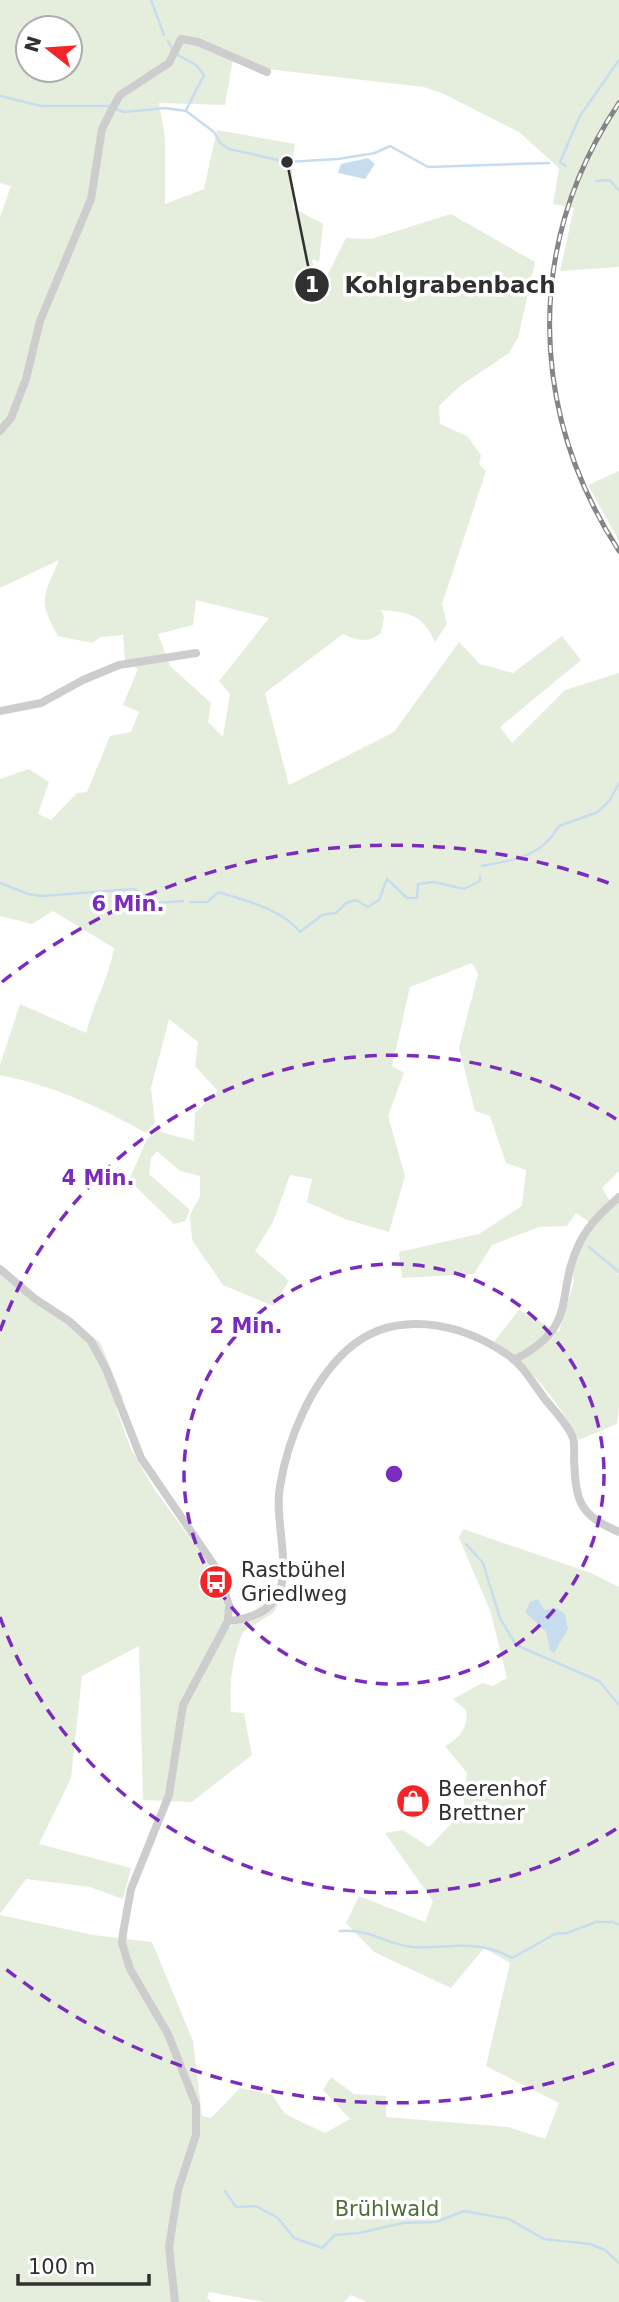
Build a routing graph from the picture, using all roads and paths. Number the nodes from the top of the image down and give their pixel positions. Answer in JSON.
{"nodes":[{"id":1,"x":267,"y":72,"type":"dead end"},
{"id":2,"x":0,"y":431,"type":"edge"},
{"id":3,"x":196,"y":653,"type":"dead end"},
{"id":4,"x":0,"y":711,"type":"edge"},
{"id":5,"x":619,"y":1197,"type":"edge"},
{"id":6,"x":0,"y":1269,"type":"edge"},
{"id":7,"x":514,"y":1360,"type":"junction"},
{"id":8,"x":619,"y":1532,"type":"edge"},
{"id":9,"x":228,"y":1621,"type":"junction"},
{"id":10,"x":175,"y":2302,"type":"edge"}],
"edges":[{"from":1,"to":2,"type":"street"},
{"from":3,"to":4,"type":"street"},
{"from":5,"to":7,"type":"street"},
{"from":6,"to":9,"type":"street"},
{"from":7,"to":8,"type":"street"},
{"from":7,"to":9,"type":"street"},
{"from":9,"to":10,"type":"street"}]}
